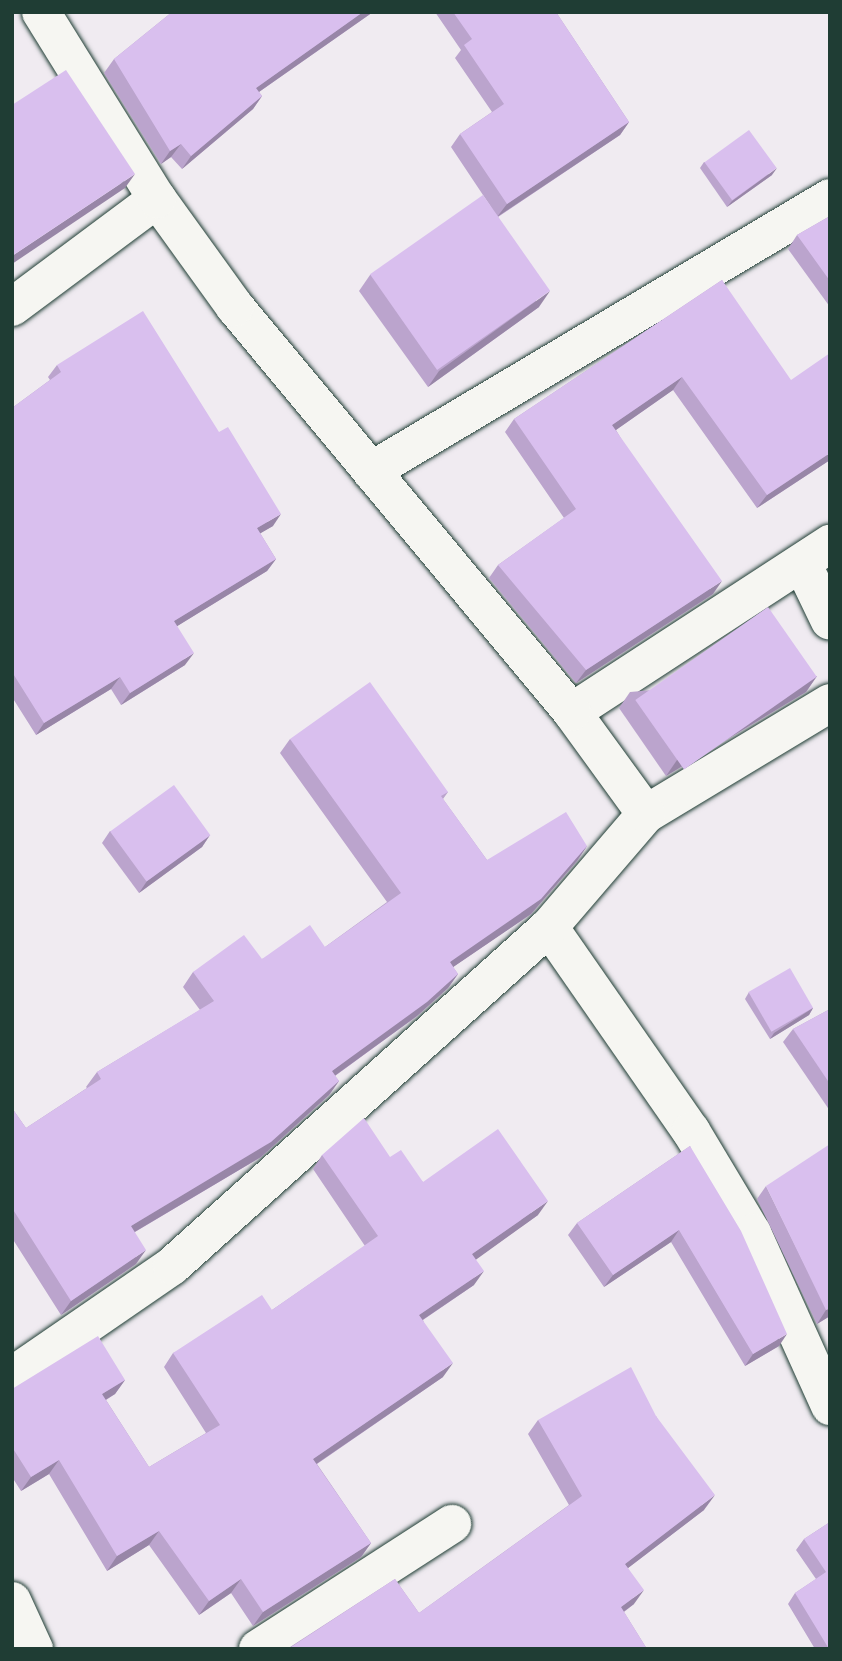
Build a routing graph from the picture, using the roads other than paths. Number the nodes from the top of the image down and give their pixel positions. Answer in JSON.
{"nodes":[{"id":1,"x":41,"y":12,"type":"edge"},
{"id":2,"x":830,"y":198,"type":"edge"},
{"id":3,"x":157,"y":200,"type":"junction"},
{"id":4,"x":12,"y":307,"type":"edge"},
{"id":5,"x":371,"y":471,"type":"junction"},
{"id":6,"x":816,"y":554,"type":"edge"},
{"id":7,"x":830,"y":621,"type":"edge"},
{"id":8,"x":830,"y":703,"type":"edge"},
{"id":9,"x":572,"y":712,"type":"junction"},
{"id":10,"x":646,"y":814,"type":"junction"},
{"id":11,"x":549,"y":927,"type":"junction"},
{"id":12,"x":12,"y":1376,"type":"edge"},
{"id":13,"x":830,"y":1406,"type":"edge"},
{"id":14,"x":452,"y":1524,"type":"dead end"},
{"id":15,"x":258,"y":1649,"type":"edge"}],
"edges":[{"from":1,"to":3,"type":"street"},
{"from":2,"to":5,"type":"street"},
{"from":3,"to":4,"type":"street"},
{"from":3,"to":5,"type":"street"},
{"from":5,"to":9,"type":"street"},
{"from":6,"to":7,"type":"street"},
{"from":6,"to":9,"type":"street"},
{"from":8,"to":10,"type":"street"},
{"from":9,"to":10,"type":"street"},
{"from":10,"to":11,"type":"street"},
{"from":11,"to":12,"type":"street"},
{"from":11,"to":13,"type":"street"},
{"from":14,"to":15,"type":"street"}]}
